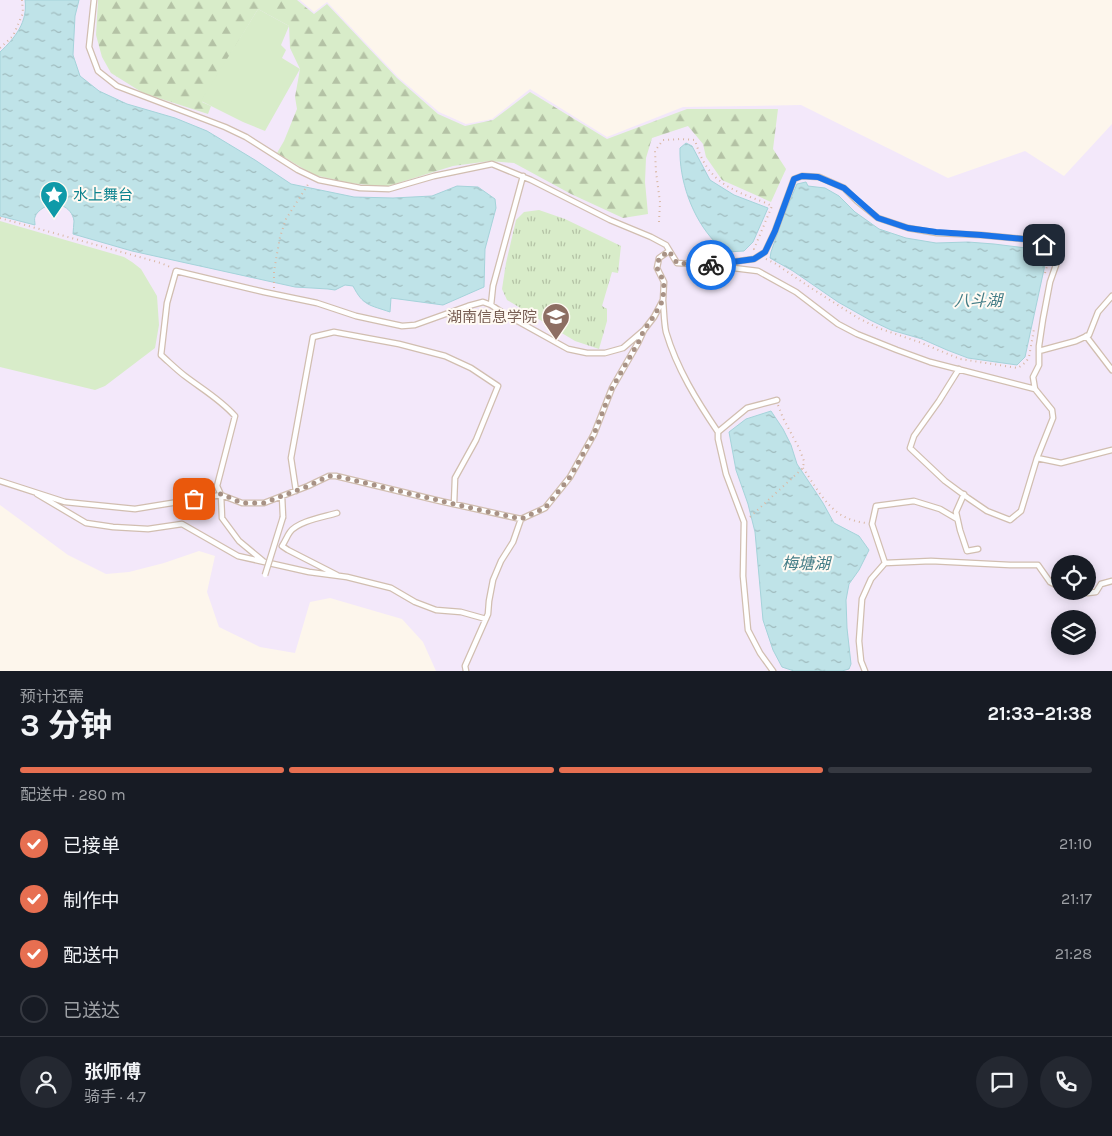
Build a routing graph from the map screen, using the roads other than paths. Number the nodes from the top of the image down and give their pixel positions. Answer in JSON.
{"nodes":[{"id":1,"x":94,"y":0,"type":"edge"},
{"id":2,"x":523,"y":176,"type":"junction"},
{"id":3,"x":669,"y":251,"type":"junction"},
{"id":4,"x":709,"y":265,"type":"junction"},
{"id":5,"x":1112,"y":296,"type":"edge"},
{"id":6,"x":663,"y":300,"type":"junction"},
{"id":7,"x":491,"y":305,"type":"junction"},
{"id":8,"x":644,"y":330,"type":"junction"},
{"id":9,"x":1086,"y":336,"type":"junction"},
{"id":10,"x":1039,"y":351,"type":"junction"},
{"id":11,"x":959,"y":369,"type":"junction"},
{"id":12,"x":1112,"y":370,"type":"edge"},
{"id":13,"x":1035,"y":389,"type":"junction"},
{"id":14,"x":777,"y":400,"type":"road end"},
{"id":15,"x":718,"y":432,"type":"junction"},
{"id":16,"x":1112,"y":450,"type":"edge"},
{"id":17,"x":1037,"y":458,"type":"junction"},
{"id":18,"x":0,"y":481,"type":"edge"},
{"id":19,"x":296,"y":491,"type":"junction"},
{"id":20,"x":37,"y":494,"type":"junction"},
{"id":21,"x":221,"y":494,"type":"junction"},
{"id":22,"x":964,"y":494,"type":"junction"},
{"id":23,"x":282,"y":496,"type":"junction"},
{"id":24,"x":454,"y":504,"type":"junction"},
{"id":25,"x":337,"y":513,"type":"dead end"},
{"id":26,"x":521,"y":519,"type":"junction"},
{"id":27,"x":957,"y":519,"type":"junction"},
{"id":28,"x":978,"y":549,"type":"dead end"},
{"id":29,"x":264,"y":562,"type":"junction"},
{"id":30,"x":885,"y":563,"type":"junction"},
{"id":31,"x":265,"y":575,"type":"dead end"},
{"id":32,"x":341,"y":576,"type":"junction"},
{"id":33,"x":1112,"y":580,"type":"edge"},
{"id":34,"x":1051,"y":582,"type":"edge"},
{"id":35,"x":1096,"y":592,"type":"edge"},
{"id":36,"x":486,"y":619,"type":"junction"},
{"id":37,"x":466,"y":671,"type":"edge"},
{"id":38,"x":773,"y":671,"type":"edge"},
{"id":39,"x":865,"y":671,"type":"edge"}],
"edges":[{"from":1,"to":2,"type":"lane"},
{"from":2,"to":3,"type":"lane"},
{"from":2,"to":7,"type":"lane"},
{"from":3,"to":4,"type":"lane"},
{"from":3,"to":6,"type":"lane"},
{"from":4,"to":10,"type":"lane"},
{"from":4,"to":11,"type":"lane"},
{"from":5,"to":9,"type":"lane"},
{"from":6,"to":8,"type":"lane"},
{"from":6,"to":15,"type":"lane"},
{"from":7,"to":8,"type":"lane"},
{"from":7,"to":21,"type":"lane"},
{"from":8,"to":26,"type":"lane"},
{"from":9,"to":10,"type":"lane"},
{"from":9,"to":12,"type":"lane"},
{"from":10,"to":13,"type":"lane"},
{"from":11,"to":13,"type":"lane"},
{"from":11,"to":22,"type":"lane"},
{"from":13,"to":17,"type":"lane"},
{"from":14,"to":15,"type":"lane"},
{"from":15,"to":38,"type":"lane"},
{"from":16,"to":17,"type":"lane"},
{"from":17,"to":22,"type":"lane"},
{"from":18,"to":20,"type":"lane"},
{"from":19,"to":23,"type":"lane"},
{"from":19,"to":24,"type":"lane"},
{"from":19,"to":24,"type":"lane"},
{"from":20,"to":21,"type":"lane"},
{"from":20,"to":29,"type":"lane"},
{"from":21,"to":23,"type":"lane"},
{"from":21,"to":29,"type":"lane"},
{"from":22,"to":27,"type":"lane"},
{"from":23,"to":31,"type":"lane","bridge":true},
{"from":24,"to":26,"type":"lane"},
{"from":25,"to":32,"type":"lane"},
{"from":26,"to":36,"type":"lane"},
{"from":27,"to":28,"type":"lane"},
{"from":27,"to":30,"type":"lane"},
{"from":29,"to":32,"type":"lane"},
{"from":30,"to":34,"type":"lane"},
{"from":30,"to":39,"type":"lane"},
{"from":32,"to":36,"type":"lane"},
{"from":33,"to":35,"type":"lane"},
{"from":36,"to":37,"type":"lane"}]}
